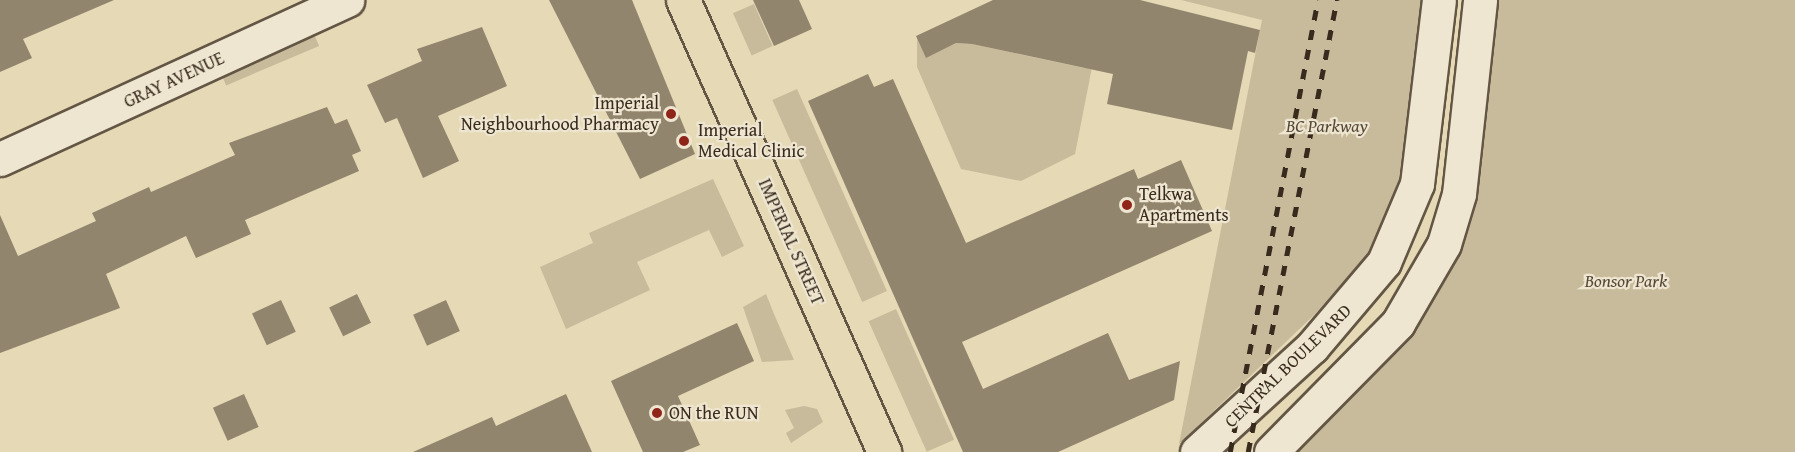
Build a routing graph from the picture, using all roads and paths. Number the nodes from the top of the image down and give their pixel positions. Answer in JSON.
{"nodes":[{"id":1,"x":347,"y":0,"type":"edge"},
{"id":2,"x":683,"y":0,"type":"edge"},
{"id":3,"x":1439,"y":0,"type":"edge"},
{"id":4,"x":1480,"y":0,"type":"edge"},
{"id":5,"x":0,"y":159,"type":"edge"},
{"id":6,"x":880,"y":451,"type":"edge"},
{"id":7,"x":1197,"y":452,"type":"edge"},
{"id":8,"x":1271,"y":452,"type":"edge"}],
"edges":[{"from":1,"to":5,"type":"street","name":"GRAY AVENUE"},
{"from":2,"to":6,"type":"main road","name":"IMPERIAL STREET"},
{"from":3,"to":7,"type":"street","name":"CENTRAL BOULEVARD"},
{"from":4,"to":8,"type":"street"}]}
